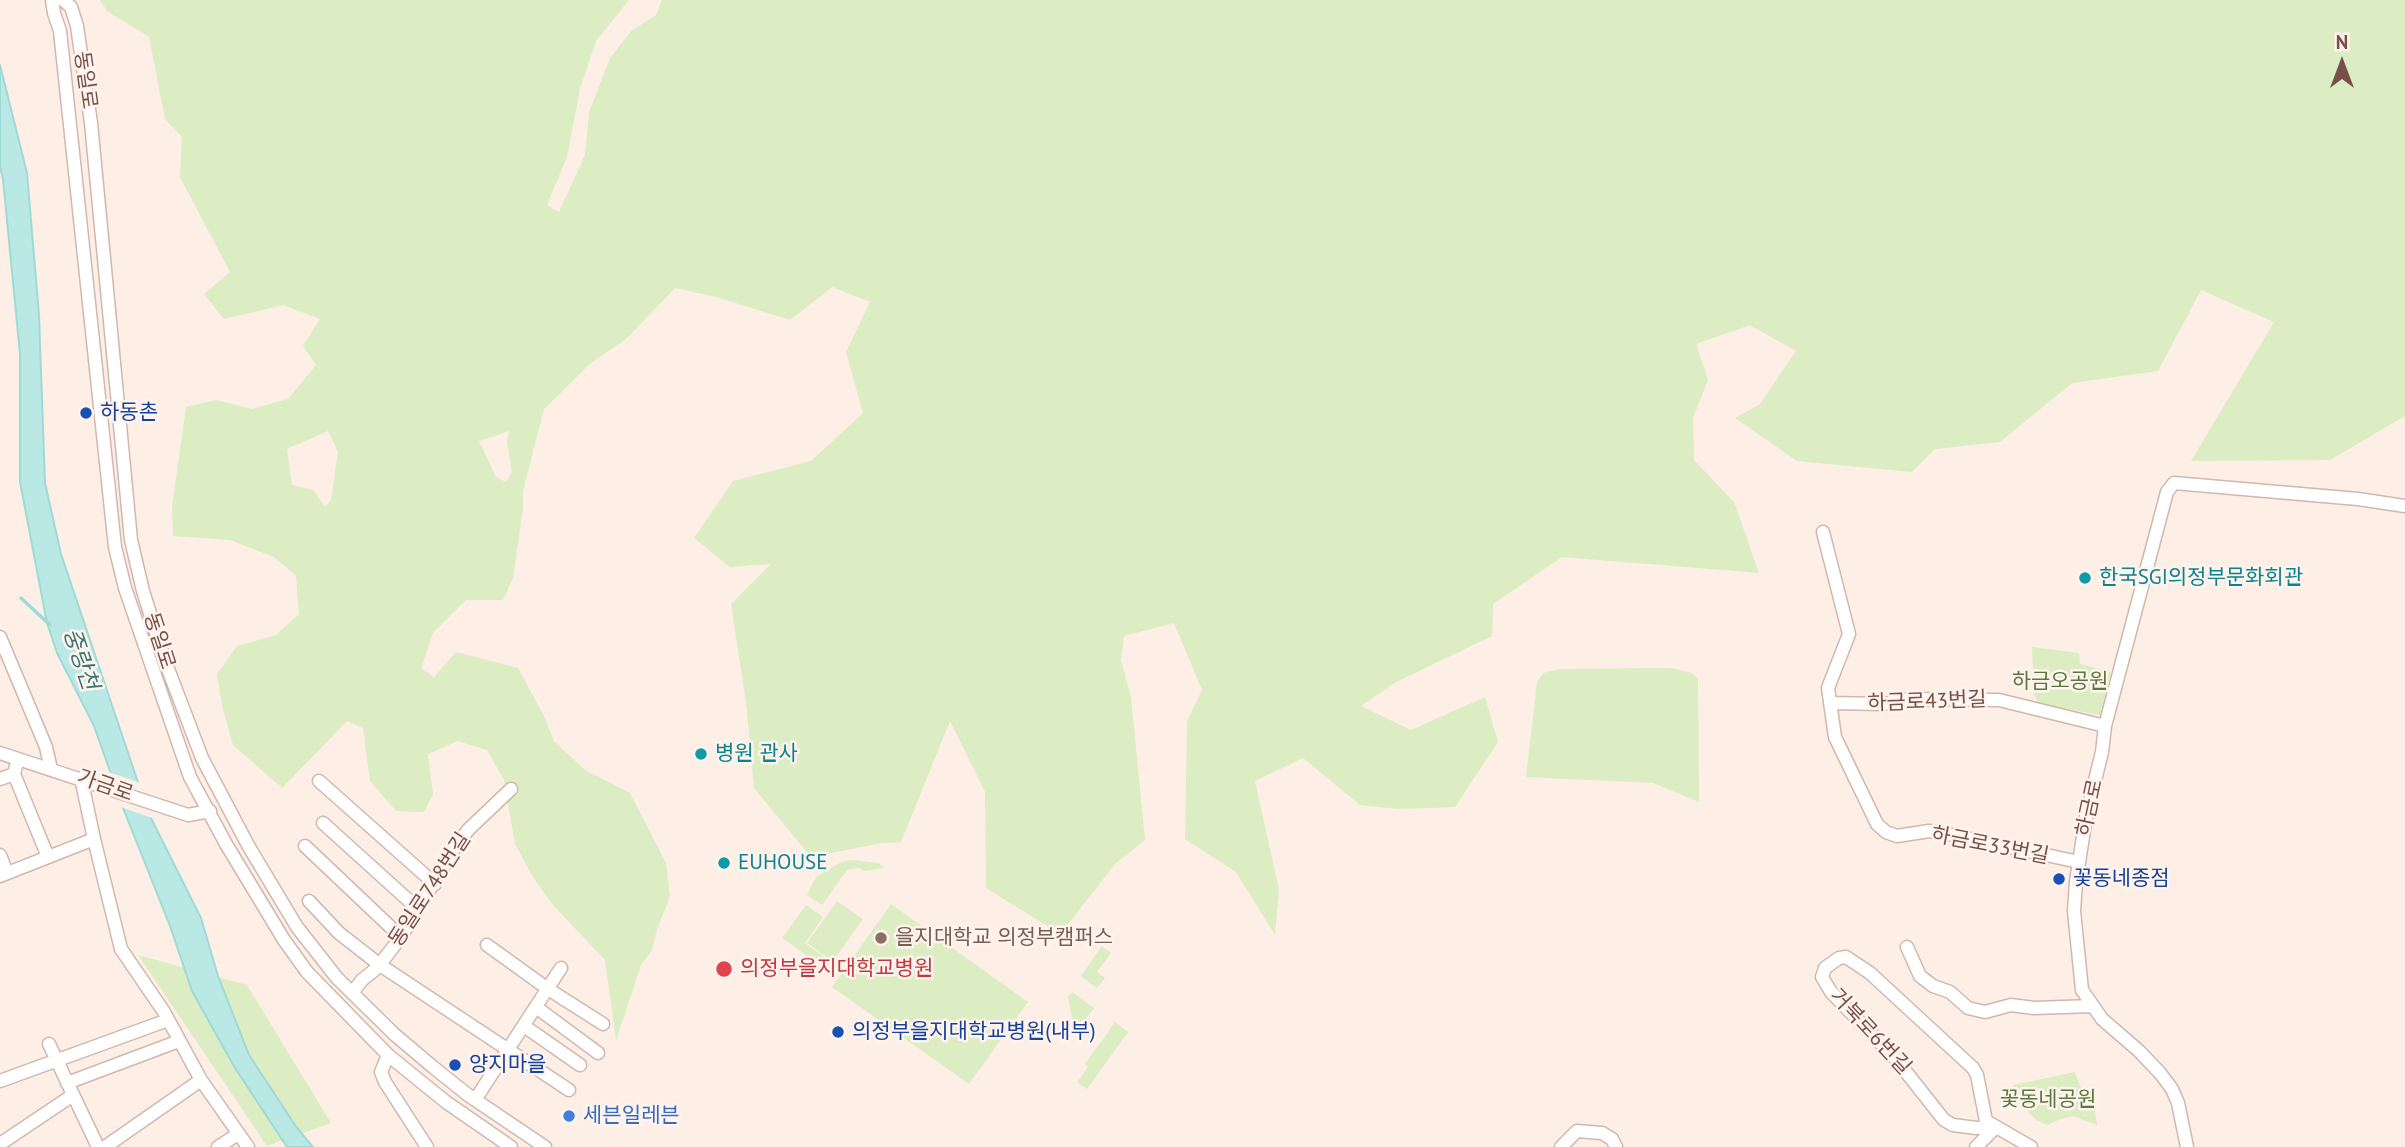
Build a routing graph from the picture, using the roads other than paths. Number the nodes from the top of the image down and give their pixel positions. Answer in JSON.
{"nodes":[{"id":1,"x":52,"y":0,"type":"edge"},
{"id":2,"x":63,"y":0,"type":"edge"},
{"id":3,"x":2405,"y":506,"type":"edge"},
{"id":4,"x":1823,"y":532,"type":"dead end"},
{"id":5,"x":0,"y":637,"type":"edge"},
{"id":6,"x":1830,"y":703,"type":"junction"},
{"id":7,"x":2105,"y":726,"type":"junction"},
{"id":8,"x":0,"y":753,"type":"edge"},
{"id":9,"x":18,"y":759,"type":"junction"},
{"id":10,"x":51,"y":769,"type":"junction"},
{"id":11,"x":13,"y":774,"type":"junction"},
{"id":12,"x":81,"y":778,"type":"junction"},
{"id":13,"x":0,"y":779,"type":"edge"},
{"id":14,"x":318,"y":781,"type":"dead end"},
{"id":15,"x":511,"y":789,"type":"dead end"},
{"id":16,"x":209,"y":811,"type":"junction"},
{"id":17,"x":323,"y":823,"type":"dead end"},
{"id":18,"x":94,"y":839,"type":"junction"},
{"id":19,"x":305,"y":846,"type":"dead end"},
{"id":20,"x":0,"y":855,"type":"edge"},
{"id":21,"x":48,"y":857,"type":"junction"},
{"id":22,"x":2079,"y":862,"type":"junction"},
{"id":23,"x":3,"y":875,"type":"edge"},
{"id":24,"x":435,"y":884,"type":"junction"},
{"id":25,"x":309,"y":901,"type":"dead end"},
{"id":26,"x":417,"y":908,"type":"junction"},
{"id":27,"x":401,"y":937,"type":"junction"},
{"id":28,"x":487,"y":945,"type":"dead end"},
{"id":29,"x":1907,"y":947,"type":"dead end"},
{"id":30,"x":380,"y":965,"type":"junction"},
{"id":31,"x":561,"y":968,"type":"dead end"},
{"id":32,"x":548,"y":989,"type":"junction"},
{"id":33,"x":352,"y":993,"type":"junction"},
{"id":34,"x":2092,"y":1006,"type":"junction"},
{"id":35,"x":536,"y":1007,"type":"junction"},
{"id":36,"x":168,"y":1020,"type":"junction"},
{"id":37,"x":603,"y":1024,"type":"dead end"},
{"id":38,"x":524,"y":1026,"type":"junction"},
{"id":39,"x":179,"y":1041,"type":"junction"},
{"id":40,"x":49,"y":1044,"type":"dead end"},
{"id":41,"x":508,"y":1050,"type":"junction"},
{"id":42,"x":598,"y":1053,"type":"dead end"},
{"id":43,"x":388,"y":1055,"type":"junction"},
{"id":44,"x":56,"y":1061,"type":"junction"},
{"id":45,"x":580,"y":1066,"type":"dead end"},
{"id":46,"x":201,"y":1080,"type":"junction"},
{"id":47,"x":0,"y":1081,"type":"edge"},
{"id":48,"x":66,"y":1083,"type":"junction"},
{"id":49,"x":569,"y":1090,"type":"dead end"},
{"id":50,"x":73,"y":1096,"type":"junction"},
{"id":51,"x":475,"y":1100,"type":"junction"},
{"id":52,"x":1991,"y":1124,"type":"junction"},
{"id":53,"x":238,"y":1134,"type":"junction"},
{"id":54,"x":0,"y":1144,"type":"edge"},
{"id":55,"x":98,"y":1147,"type":"edge"},
{"id":56,"x":105,"y":1147,"type":"edge"},
{"id":57,"x":218,"y":1147,"type":"edge"},
{"id":58,"x":248,"y":1147,"type":"edge"},
{"id":59,"x":427,"y":1147,"type":"edge"},
{"id":60,"x":511,"y":1147,"type":"edge"},
{"id":61,"x":545,"y":1147,"type":"edge"},
{"id":62,"x":1561,"y":1147,"type":"edge"},
{"id":63,"x":1616,"y":1147,"type":"edge"},
{"id":64,"x":1976,"y":1147,"type":"edge"},
{"id":65,"x":2031,"y":1147,"type":"edge"},
{"id":66,"x":2187,"y":1147,"type":"edge"}],
"edges":[{"from":1,"to":16,"type":"street","name":"동일로"},
{"from":2,"to":33,"type":"street","name":"동일로"},
{"from":3,"to":7,"type":"street","name":"하금로"},
{"from":4,"to":6,"type":"street","name":"하금로33번길"},
{"from":5,"to":10,"type":"street"},
{"from":6,"to":7,"type":"street","name":"하금로43번길"},
{"from":6,"to":22,"type":"street","name":"하금로33번길"},
{"from":7,"to":22,"type":"street","name":"하금로"},
{"from":8,"to":9,"type":"street","name":"가금로"},
{"from":9,"to":10,"type":"street","name":"가금로"},
{"from":9,"to":11,"type":"street"},
{"from":10,"to":12,"type":"street","name":"가금로"},
{"from":11,"to":13,"type":"street"},
{"from":11,"to":21,"type":"street"},
{"from":12,"to":16,"type":"street","name":"가금로"},
{"from":12,"to":18,"type":"street"},
{"from":14,"to":24,"type":"street"},
{"from":15,"to":24,"type":"street","name":"동일로748번길"},
{"from":16,"to":43,"type":"street","name":"동일로"},
{"from":17,"to":26,"type":"street"},
{"from":18,"to":21,"type":"street"},
{"from":18,"to":36,"type":"street"},
{"from":19,"to":27,"type":"street"},
{"from":20,"to":23,"type":"street"},
{"from":21,"to":23,"type":"street"},
{"from":22,"to":34,"type":"street","name":"하금로"},
{"from":24,"to":26,"type":"street","name":"동일로748번길"},
{"from":25,"to":30,"type":"street"},
{"from":26,"to":27,"type":"street","name":"동일로748번길"},
{"from":27,"to":30,"type":"street","name":"동일로748번길"},
{"from":28,"to":32,"type":"street"},
{"from":29,"to":34,"type":"street"},
{"from":30,"to":33,"type":"street","name":"동일로748번길"},
{"from":30,"to":41,"type":"street"},
{"from":31,"to":32,"type":"street"},
{"from":32,"to":35,"type":"street"},
{"from":32,"to":37,"type":"street"},
{"from":33,"to":51,"type":"street","name":"동일로"},
{"from":34,"to":66,"type":"street","name":"하금로"},
{"from":35,"to":38,"type":"street"},
{"from":35,"to":42,"type":"street"},
{"from":36,"to":39,"type":"street"},
{"from":36,"to":44,"type":"street"},
{"from":38,"to":41,"type":"street"},
{"from":38,"to":45,"type":"street"},
{"from":39,"to":46,"type":"street"},
{"from":39,"to":48,"type":"street"},
{"from":40,"to":44,"type":"street"},
{"from":41,"to":49,"type":"street"},
{"from":41,"to":51,"type":"street"},
{"from":43,"to":59,"type":"street"},
{"from":43,"to":60,"type":"street","name":"동일로"},
{"from":44,"to":47,"type":"street"},
{"from":44,"to":48,"type":"street"},
{"from":46,"to":53,"type":"street"},
{"from":46,"to":56,"type":"street"},
{"from":48,"to":50,"type":"street"},
{"from":50,"to":54,"type":"street"},
{"from":50,"to":55,"type":"street"},
{"from":51,"to":61,"type":"street","name":"동일로"},
{"from":52,"to":52,"type":"street","name":"거북로6번길"},
{"from":52,"to":64,"type":"street"},
{"from":52,"to":65,"type":"street"},
{"from":53,"to":57,"type":"street"},
{"from":53,"to":58,"type":"street"},
{"from":62,"to":63,"type":"street"}]}
